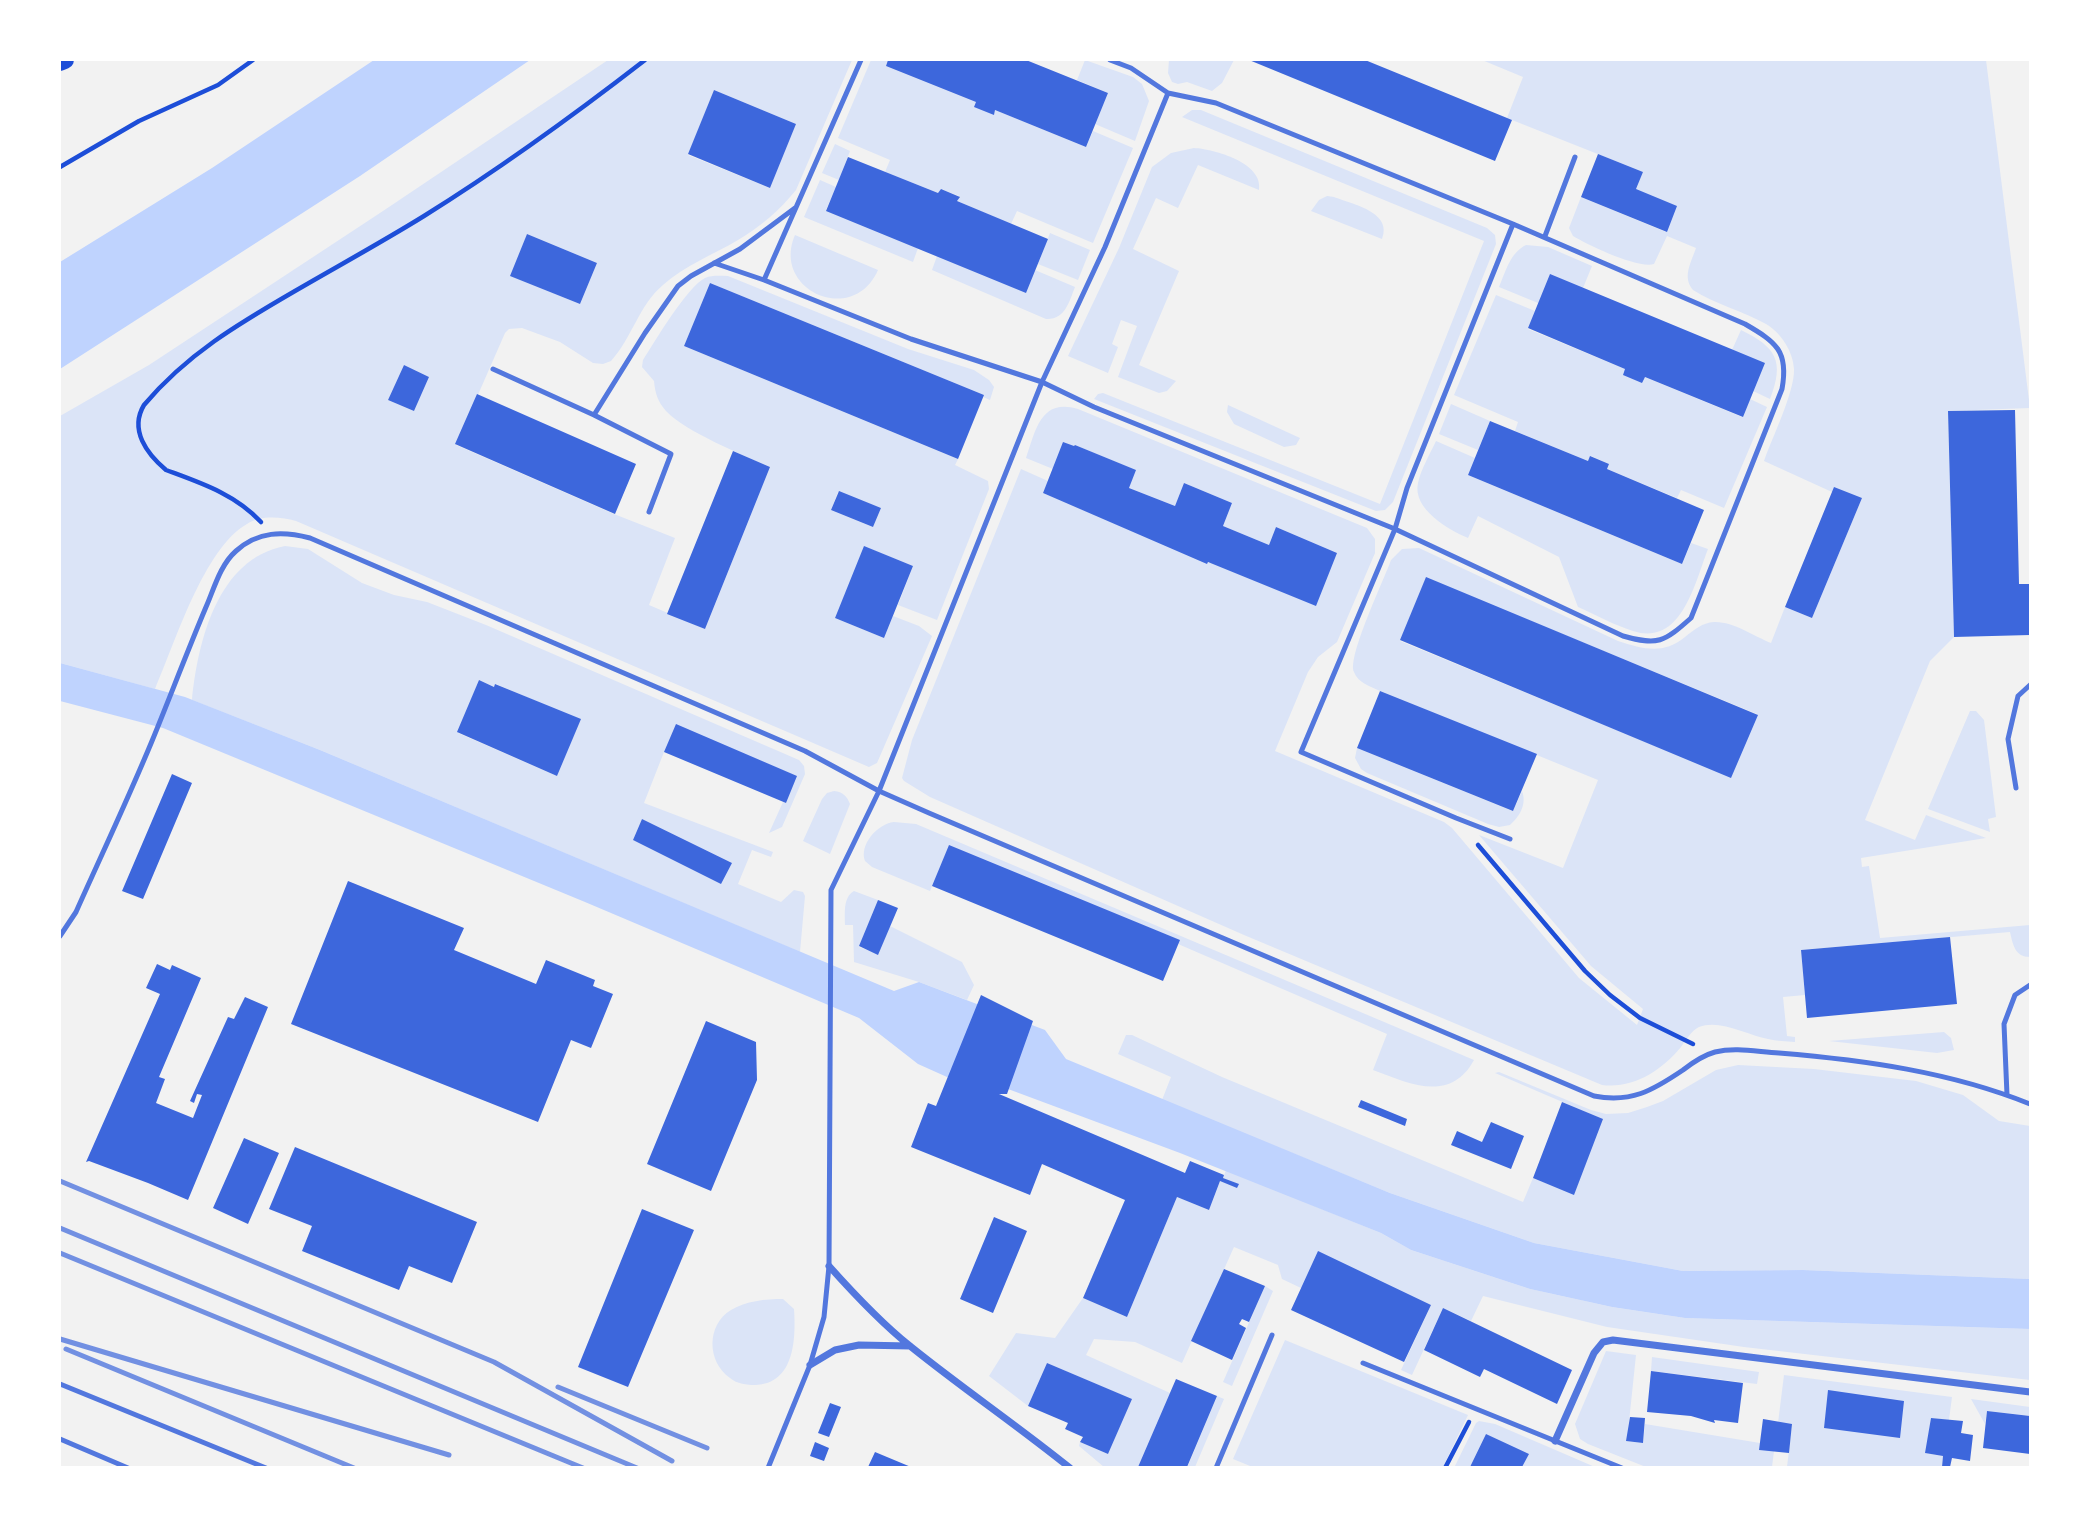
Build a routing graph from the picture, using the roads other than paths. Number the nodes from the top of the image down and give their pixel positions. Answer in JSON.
{"nodes":[{"id":1,"x":65,"y":60,"type":"edge"},
{"id":2,"x":861,"y":60,"type":"edge"},
{"id":3,"x":1110,"y":60,"type":"edge"},
{"id":4,"x":60,"y":62,"type":"edge"},
{"id":5,"x":1168,"y":93,"type":"junction"},
{"id":6,"x":1574,"y":157,"type":"dead end"},
{"id":7,"x":798,"y":206,"type":"junction"},
{"id":8,"x":1513,"y":224,"type":"junction"},
{"id":9,"x":1545,"y":236,"type":"junction"},
{"id":10,"x":714,"y":263,"type":"junction"},
{"id":11,"x":764,"y":280,"type":"junction"},
{"id":12,"x":493,"y":369,"type":"dead end"},
{"id":13,"x":1042,"y":382,"type":"junction"},
{"id":14,"x":594,"y":415,"type":"junction"},
{"id":15,"x":649,"y":512,"type":"dead end"},
{"id":16,"x":1395,"y":529,"type":"junction"},
{"id":17,"x":2031,"y":685,"type":"edge"},
{"id":18,"x":2015,"y":788,"type":"dead end"},
{"id":19,"x":879,"y":791,"type":"junction"},
{"id":20,"x":1510,"y":839,"type":"dead end"},
{"id":21,"x":60,"y":936,"type":"edge"},
{"id":22,"x":2031,"y":985,"type":"edge"},
{"id":23,"x":2007,"y":1095,"type":"junction"},
{"id":24,"x":2031,"y":1104,"type":"edge"},
{"id":25,"x":829,"y":1266,"type":"junction"},
{"id":26,"x":1272,"y":1335,"type":"dead end"},
{"id":27,"x":911,"y":1346,"type":"junction"},
{"id":28,"x":1363,"y":1363,"type":"dead end"},
{"id":29,"x":810,"y":1365,"type":"junction"},
{"id":30,"x":60,"y":1384,"type":"edge"},
{"id":31,"x":2031,"y":1392,"type":"edge"},
{"id":32,"x":60,"y":1439,"type":"edge"},
{"id":33,"x":1555,"y":1441,"type":"junction"},
{"id":34,"x":128,"y":1468,"type":"edge"},
{"id":35,"x":266,"y":1468,"type":"edge"},
{"id":36,"x":768,"y":1468,"type":"edge"},
{"id":37,"x":1070,"y":1468,"type":"edge"},
{"id":38,"x":1216,"y":1468,"type":"edge"},
{"id":39,"x":1622,"y":1468,"type":"edge"}],
"edges":[{"from":1,"to":4,"type":"main road"},
{"from":2,"to":7,"type":"lane"},
{"from":3,"to":5,"type":"lane"},
{"from":5,"to":8,"type":"lane"},
{"from":5,"to":13,"type":"lane"},
{"from":6,"to":9,"type":"lane"},
{"from":7,"to":10,"type":"lane"},
{"from":7,"to":11,"type":"lane"},
{"from":8,"to":9,"type":"lane"},
{"from":8,"to":16,"type":"lane"},
{"from":9,"to":16,"type":"lane"},
{"from":10,"to":11,"type":"lane"},
{"from":10,"to":14,"type":"lane"},
{"from":11,"to":13,"type":"lane"},
{"from":12,"to":14,"type":"lane"},
{"from":13,"to":16,"type":"lane"},
{"from":13,"to":19,"type":"lane"},
{"from":14,"to":15,"type":"lane"},
{"from":16,"to":20,"type":"lane"},
{"from":17,"to":18,"type":"lane"},
{"from":19,"to":21,"type":"lane"},
{"from":19,"to":23,"type":"lane"},
{"from":19,"to":25,"type":"lane"},
{"from":22,"to":23,"type":"lane"},
{"from":23,"to":24,"type":"lane"},
{"from":25,"to":27,"type":"street"},
{"from":25,"to":29,"type":"lane"},
{"from":26,"to":38,"type":"lane"},
{"from":27,"to":29,"type":"street"},
{"from":27,"to":37,"type":"street"},
{"from":28,"to":33,"type":"lane"},
{"from":29,"to":36,"type":"lane"},
{"from":30,"to":35,"type":"lane"},
{"from":31,"to":33,"type":"street"},
{"from":32,"to":34,"type":"lane"},
{"from":33,"to":39,"type":"lane"}]}
